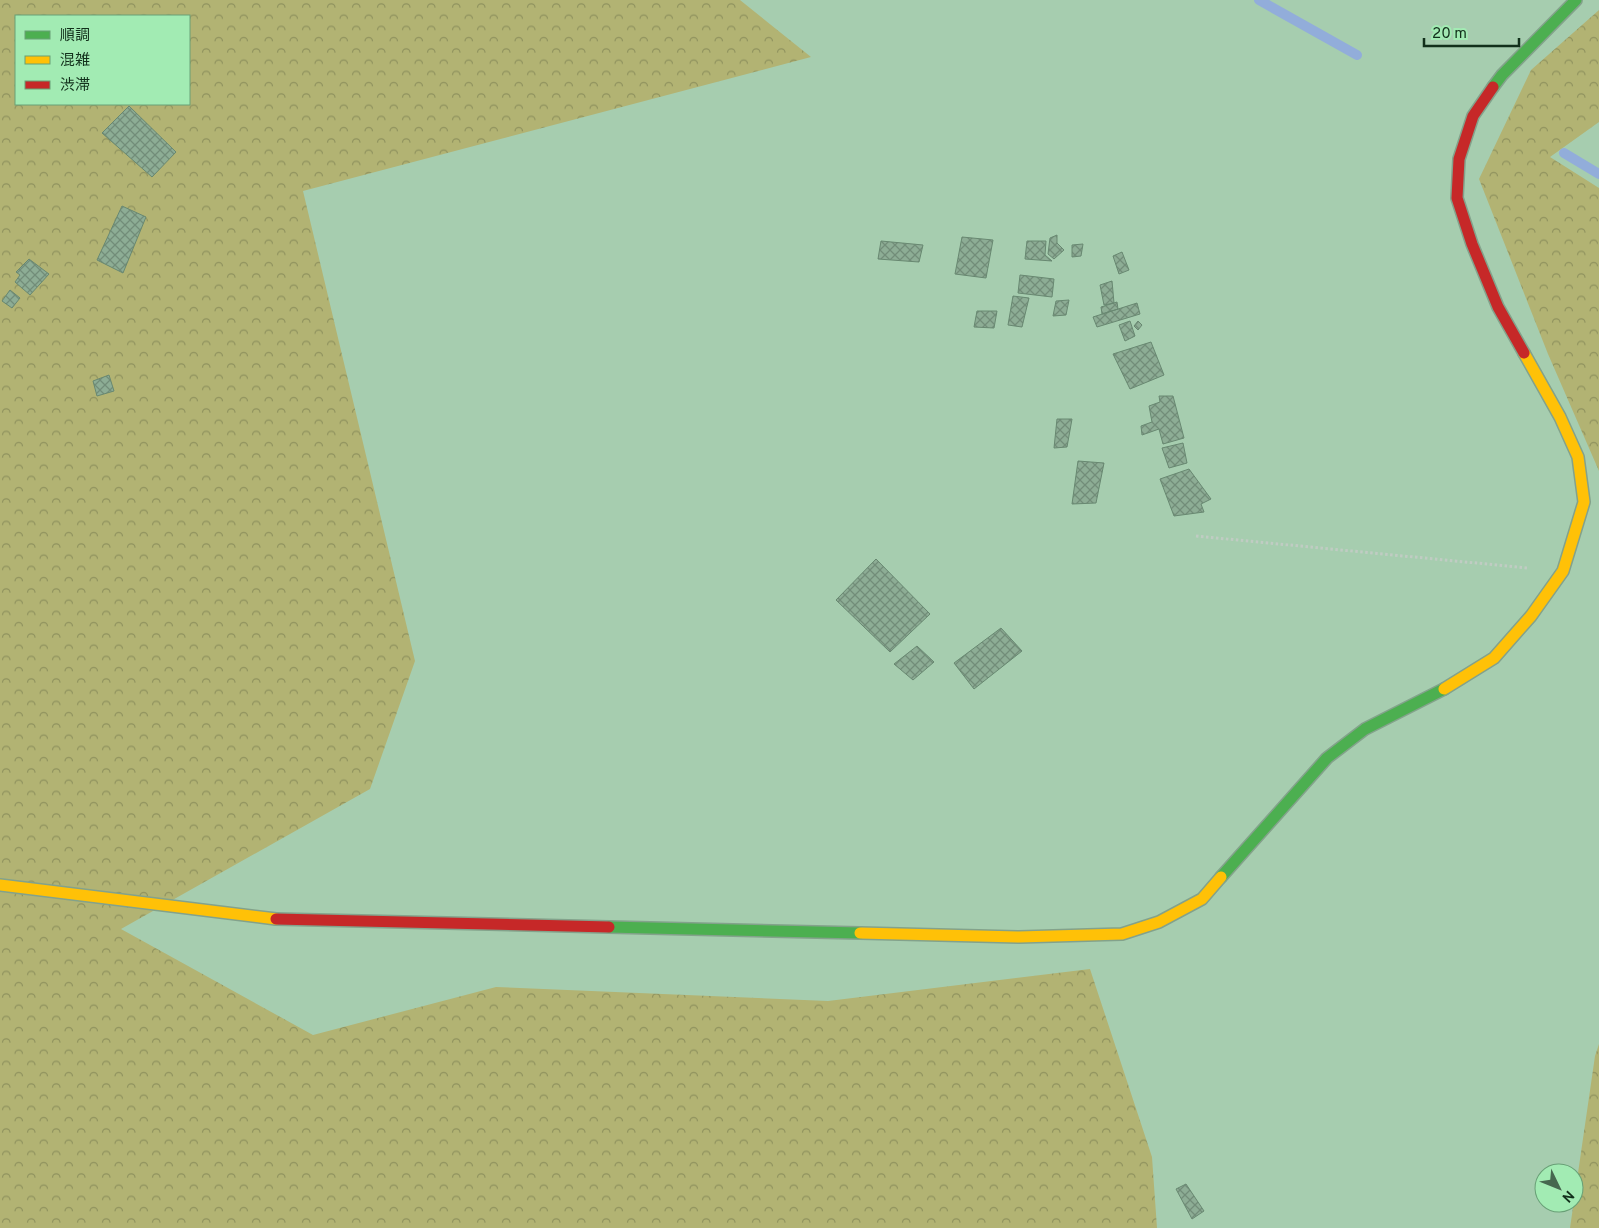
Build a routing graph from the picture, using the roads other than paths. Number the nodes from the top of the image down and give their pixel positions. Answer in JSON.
{"nodes":[{"id":1,"x":1576,"y":0,"type":"edge"},
{"id":2,"x":0,"y":885,"type":"edge"}],
"edges":[{"from":1,"to":2,"type":"street"}]}
